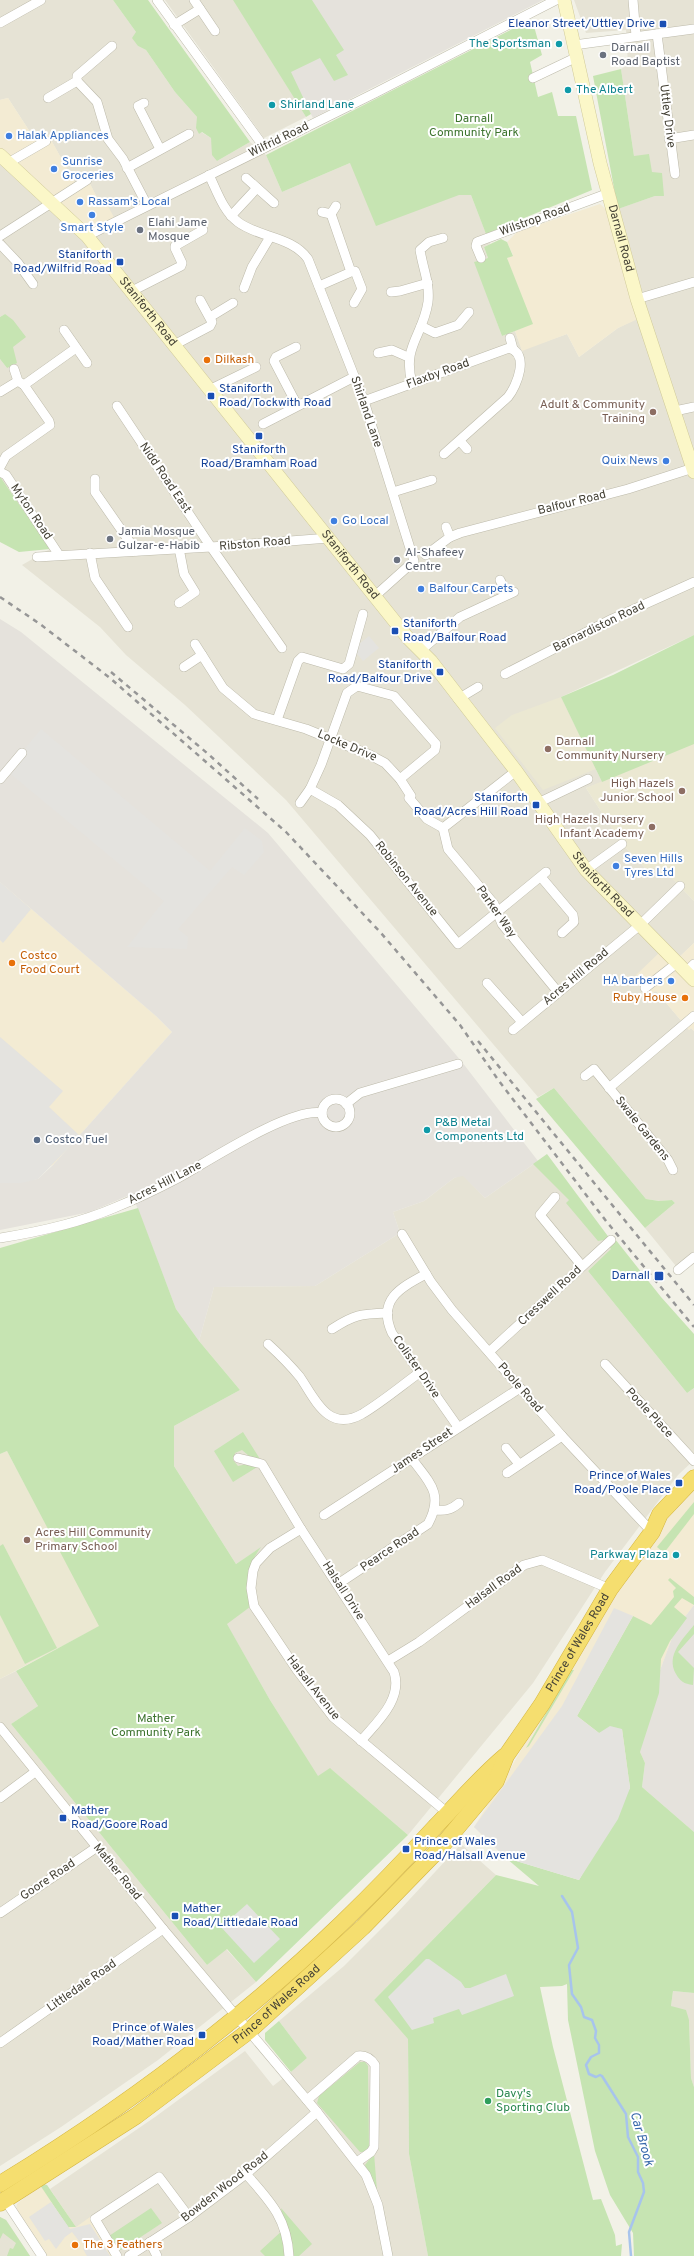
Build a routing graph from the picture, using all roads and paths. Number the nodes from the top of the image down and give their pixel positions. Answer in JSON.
{"nodes":[{"id":1,"x":41,"y":0,"type":"edge"},
{"id":2,"x":157,"y":0,"type":"edge"},
{"id":3,"x":194,"y":0,"type":"edge"},
{"id":4,"x":556,"y":0,"type":"edge"},
{"id":5,"x":564,"y":0,"type":"edge"},
{"id":6,"x":633,"y":0,"type":"edge"},
{"id":7,"x":200,"y":9,"type":"junction"},
{"id":8,"x":0,"y":23,"type":"edge"},
{"id":9,"x":174,"y":25,"type":"junction"},
{"id":10,"x":694,"y":29,"type":"edge"},
{"id":11,"x":215,"y":31,"type":"dead end"},
{"id":12,"x":657,"y":34,"type":"junction"},
{"id":13,"x":636,"y":36,"type":"junction"},
{"id":14,"x":112,"y":46,"type":"dead end"},
{"id":15,"x":576,"y":51,"type":"junction"},
{"id":16,"x":533,"y":78,"type":"dead end"},
{"id":17,"x":77,"y":81,"type":"junction"},
{"id":18,"x":52,"y":92,"type":"dead end"},
{"id":19,"x":144,"y":102,"type":"dead end"},
{"id":20,"x":189,"y":134,"type":"dead end"},
{"id":21,"x":694,"y":135,"type":"edge"},
{"id":22,"x":669,"y":139,"type":"junction"},
{"id":23,"x":46,"y":141,"type":"dead end"},
{"id":24,"x":264,"y":147,"type":"junction"},
{"id":25,"x":160,"y":149,"type":"junction"},
{"id":26,"x":4,"y":159,"type":"edge"},
{"id":27,"x":127,"y":168,"type":"junction"},
{"id":28,"x":675,"y":174,"type":"dead end"},
{"id":29,"x":209,"y":175,"type":"junction"},
{"id":30,"x":246,"y":178,"type":"dead end"},
{"id":31,"x":87,"y":180,"type":"dead end"},
{"id":32,"x":257,"y":188,"type":"junction"},
{"id":33,"x":609,"y":193,"type":"junction"},
{"id":34,"x":52,"y":203,"type":"junction"},
{"id":35,"x":274,"y":203,"type":"dead end"},
{"id":36,"x":147,"y":205,"type":"junction"},
{"id":37,"x":336,"y":206,"type":"dead end"},
{"id":38,"x":322,"y":212,"type":"dead end"},
{"id":39,"x":331,"y":214,"type":"junction"},
{"id":40,"x":231,"y":216,"type":"junction"},
{"id":41,"x":203,"y":230,"type":"dead end"},
{"id":42,"x":0,"y":236,"type":"edge"},
{"id":43,"x":87,"y":236,"type":"junction"},
{"id":44,"x":270,"y":237,"type":"junction"},
{"id":45,"x":443,"y":238,"type":"dead end"},
{"id":46,"x":0,"y":244,"type":"edge"},
{"id":47,"x":481,"y":258,"type":"dead end"},
{"id":48,"x":356,"y":271,"type":"junction"},
{"id":49,"x":694,"y":282,"type":"edge"},
{"id":50,"x":428,"y":283,"type":"junction"},
{"id":51,"x":33,"y":284,"type":"dead end"},
{"id":52,"x":319,"y":286,"type":"junction"},
{"id":53,"x":244,"y":288,"type":"dead end"},
{"id":54,"x":132,"y":291,"type":"junction"},
{"id":55,"x":391,"y":292,"type":"dead end"},
{"id":56,"x":637,"y":299,"type":"junction"},
{"id":57,"x":200,"y":300,"type":"dead end"},
{"id":58,"x":233,"y":303,"type":"dead end"},
{"id":59,"x":354,"y":303,"type":"dead end"},
{"id":60,"x":469,"y":312,"type":"dead end"},
{"id":61,"x":210,"y":317,"type":"junction"},
{"id":62,"x":421,"y":326,"type":"junction"},
{"id":63,"x":64,"y":330,"type":"dead end"},
{"id":64,"x":510,"y":338,"type":"dead end"},
{"id":65,"x":174,"y":345,"type":"junction"},
{"id":66,"x":76,"y":348,"type":"junction"},
{"id":67,"x":296,"y":348,"type":"dead end"},
{"id":68,"x":513,"y":349,"type":"junction"},
{"id":69,"x":378,"y":353,"type":"dead end"},
{"id":70,"x":408,"y":356,"type":"junction"},
{"id":71,"x":87,"y":363,"type":"dead end"},
{"id":72,"x":256,"y":367,"type":"dead end"},
{"id":73,"x":14,"y":369,"type":"dead end"},
{"id":74,"x":354,"y":377,"type":"junction"},
{"id":75,"x":21,"y":383,"type":"junction"},
{"id":76,"x":412,"y":383,"type":"junction"},
{"id":77,"x":209,"y":390,"type":"junction"},
{"id":78,"x":0,"y":392,"type":"edge"},
{"id":79,"x":364,"y":401,"type":"junction"},
{"id":80,"x":296,"y":405,"type":"junction"},
{"id":81,"x":117,"y":406,"type":"dead end"},
{"id":82,"x":694,"y":407,"type":"edge"},
{"id":83,"x":674,"y":410,"type":"junction"},
{"id":84,"x":263,"y":424,"type":"dead end"},
{"id":85,"x":460,"y":441,"type":"junction"},
{"id":86,"x":467,"y":449,"type":"dead end"},
{"id":87,"x":444,"y":454,"type":"dead end"},
{"id":88,"x":0,"y":467,"type":"edge"},
{"id":89,"x":694,"y":470,"type":"edge"},
{"id":90,"x":0,"y":472,"type":"edge"},
{"id":91,"x":94,"y":479,"type":"dead end"},
{"id":92,"x":432,"y":480,"type":"dead end"},
{"id":93,"x":393,"y":492,"type":"junction"},
{"id":94,"x":446,"y":527,"type":"dead end"},
{"id":95,"x":450,"y":537,"type":"junction"},
{"id":96,"x":328,"y":538,"type":"junction"},
{"id":97,"x":212,"y":547,"type":"junction"},
{"id":98,"x":179,"y":548,"type":"junction"},
{"id":99,"x":136,"y":551,"type":"junction"},
{"id":100,"x":90,"y":553,"type":"junction"},
{"id":101,"x":59,"y":555,"type":"junction"},
{"id":102,"x":426,"y":555,"type":"dead end"},
{"id":103,"x":37,"y":557,"type":"dead end"},
{"id":104,"x":500,"y":580,"type":"dead end"},
{"id":105,"x":694,"y":582,"type":"edge"},
{"id":106,"x":375,"y":596,"type":"junction"},
{"id":107,"x":179,"y":603,"type":"dead end"},
{"id":108,"x":364,"y":614,"type":"dead end"},
{"id":109,"x":128,"y":628,"type":"dead end"},
{"id":110,"x":195,"y":644,"type":"dead end"},
{"id":111,"x":282,"y":648,"type":"dead end"},
{"id":112,"x":420,"y":651,"type":"junction"},
{"id":113,"x":202,"y":655,"type":"junction"},
{"id":114,"x":184,"y":667,"type":"dead end"},
{"id":115,"x":506,"y":674,"type":"dead end"},
{"id":116,"x":478,"y":687,"type":"dead end"},
{"id":117,"x":458,"y":699,"type":"junction"},
{"id":118,"x":277,"y":720,"type":"junction"},
{"id":119,"x":331,"y":739,"type":"junction"},
{"id":120,"x":22,"y":753,"type":"dead end"},
{"id":121,"x":516,"y":771,"type":"junction"},
{"id":122,"x":400,"y":779,"type":"junction"},
{"id":123,"x":588,"y":779,"type":"dead end"},
{"id":124,"x":0,"y":780,"type":"edge"},
{"id":125,"x":310,"y":789,"type":"junction"},
{"id":126,"x":540,"y":802,"type":"junction"},
{"id":127,"x":300,"y":804,"type":"dead end"},
{"id":128,"x":443,"y":828,"type":"junction"},
{"id":129,"x":622,"y":844,"type":"dead end"},
{"id":130,"x":586,"y":870,"type":"junction"},
{"id":131,"x":680,"y":886,"type":"dead end"},
{"id":132,"x":497,"y":913,"type":"junction"},
{"id":133,"x":640,"y":925,"type":"junction"},
{"id":134,"x":562,"y":933,"type":"dead end"},
{"id":135,"x":688,"y":970,"type":"edge"},
{"id":136,"x":487,"y":983,"type":"dead end"},
{"id":137,"x":645,"y":988,"type":"dead end"},
{"id":138,"x":558,"y":992,"type":"junction"},
{"id":139,"x":694,"y":1016,"type":"edge"},
{"id":140,"x":522,"y":1022,"type":"junction"},
{"id":141,"x":513,"y":1030,"type":"dead end"},
{"id":142,"x":458,"y":1064,"type":"dead end"},
{"id":143,"x":586,"y":1076,"type":"dead end"},
{"id":144,"x":609,"y":1088,"type":"junction"},
{"id":145,"x":346,"y":1104,"type":"junction"},
{"id":146,"x":322,"y":1112,"type":"junction"},
{"id":147,"x":673,"y":1170,"type":"dead end"},
{"id":148,"x":556,"y":1197,"type":"dead end"},
{"id":149,"x":402,"y":1234,"type":"dead end"},
{"id":150,"x":0,"y":1238,"type":"edge"},
{"id":151,"x":611,"y":1240,"type":"dead end"},
{"id":152,"x":694,"y":1257,"type":"edge"},
{"id":153,"x":582,"y":1266,"type":"junction"},
{"id":154,"x":678,"y":1270,"type":"dead end"},
{"id":155,"x":426,"y":1274,"type":"junction"},
{"id":156,"x":388,"y":1313,"type":"junction"},
{"id":157,"x":332,"y":1329,"type":"dead end"},
{"id":158,"x":268,"y":1344,"type":"dead end"},
{"id":159,"x":489,"y":1352,"type":"junction"},
{"id":160,"x":605,"y":1364,"type":"dead end"},
{"id":161,"x":420,"y":1373,"type":"junction"},
{"id":162,"x":520,"y":1388,"type":"junction"},
{"id":163,"x":458,"y":1427,"type":"junction"},
{"id":164,"x":562,"y":1436,"type":"junction"},
{"id":165,"x":506,"y":1448,"type":"dead end"},
{"id":166,"x":238,"y":1458,"type":"dead end"},
{"id":167,"x":412,"y":1459,"type":"junction"},
{"id":168,"x":694,"y":1461,"type":"edge"},
{"id":169,"x":519,"y":1464,"type":"junction"},
{"id":170,"x":507,"y":1473,"type":"dead end"},
{"id":171,"x":694,"y":1478,"type":"edge"},
{"id":172,"x":694,"y":1492,"type":"edge"},
{"id":173,"x":459,"y":1503,"type":"dead end"},
{"id":174,"x":435,"y":1510,"type":"junction"},
{"id":175,"x":324,"y":1515,"type":"dead end"},
{"id":176,"x":301,"y":1529,"type":"junction"},
{"id":177,"x":652,"y":1532,"type":"junction"},
{"id":178,"x":338,"y":1584,"type":"junction"},
{"id":179,"x":610,"y":1589,"type":"junction"},
{"id":180,"x":388,"y":1661,"type":"junction"},
{"id":181,"x":0,"y":1727,"type":"edge"},
{"id":182,"x":361,"y":1741,"type":"junction"},
{"id":183,"x":506,"y":1756,"type":"junction"},
{"id":184,"x":35,"y":1772,"type":"junction"},
{"id":185,"x":0,"y":1798,"type":"edge"},
{"id":186,"x":448,"y":1814,"type":"junction"},
{"id":187,"x":461,"y":1824,"type":"junction"},
{"id":188,"x":97,"y":1847,"type":"junction"},
{"id":189,"x":0,"y":1913,"type":"edge"},
{"id":190,"x":163,"y":1929,"type":"junction"},
{"id":191,"x":237,"y":2016,"type":"junction"},
{"id":192,"x":248,"y":2031,"type":"junction"},
{"id":193,"x":0,"y":2043,"type":"edge"},
{"id":194,"x":307,"y":2100,"type":"junction"},
{"id":195,"x":317,"y":2112,"type":"junction"},
{"id":196,"x":357,"y":2162,"type":"junction"},
{"id":197,"x":246,"y":2174,"type":"junction"},
{"id":198,"x":0,"y":2184,"type":"edge"},
{"id":199,"x":3,"y":2202,"type":"edge"},
{"id":200,"x":189,"y":2217,"type":"junction"},
{"id":201,"x":150,"y":2242,"type":"junction"},
{"id":202,"x":42,"y":2256,"type":"edge"},
{"id":203,"x":117,"y":2256,"type":"edge"},
{"id":204,"x":129,"y":2256,"type":"edge"},
{"id":205,"x":157,"y":2256,"type":"edge"},
{"id":206,"x":289,"y":2256,"type":"edge"},
{"id":207,"x":388,"y":2256,"type":"edge"}],
"edges":[{"from":1,"to":8,"type":"street"},
{"from":2,"to":9,"type":"street"},
{"from":3,"to":7,"type":"street"},
{"from":4,"to":24,"type":"street","name":"Wilfrid Road"},
{"from":5,"to":15,"type":"main road","name":"Darnall Road"},
{"from":6,"to":13,"type":"street"},
{"from":7,"to":9,"type":"street"},
{"from":7,"to":11,"type":"street"},
{"from":9,"to":24,"type":"street"},
{"from":10,"to":12,"type":"street"},
{"from":12,"to":13,"type":"street"},
{"from":12,"to":22,"type":"street","name":"Uttley Drive"},
{"from":13,"to":15,"type":"street"},
{"from":14,"to":17,"type":"street"},
{"from":15,"to":16,"type":"street"},
{"from":15,"to":33,"type":"main road","name":"Darnall Road"},
{"from":17,"to":18,"type":"street"},
{"from":17,"to":27,"type":"street"},
{"from":19,"to":25,"type":"street"},
{"from":20,"to":25,"type":"street"},
{"from":21,"to":22,"type":"street"},
{"from":22,"to":28,"type":"street","name":"Uttley Drive"},
{"from":23,"to":26,"type":"street"},
{"from":24,"to":29,"type":"street","name":"Wilfrid Road"},
{"from":25,"to":27,"type":"street"},
{"from":26,"to":34,"type":"main road","name":"Staniforth Road"},
{"from":27,"to":36,"type":"street"},
{"from":29,"to":36,"type":"street","name":"Wilfrid Road"},
{"from":29,"to":40,"type":"street","name":"Shirland Lane"},
{"from":30,"to":32,"type":"street"},
{"from":31,"to":34,"type":"street"},
{"from":32,"to":35,"type":"street"},
{"from":32,"to":40,"type":"street"},
{"from":33,"to":47,"type":"street","name":"Wilstrop Road"},
{"from":33,"to":56,"type":"main road","name":"Darnall Road"},
{"from":34,"to":42,"type":"street"},
{"from":34,"to":43,"type":"main road","name":"Staniforth Road"},
{"from":36,"to":43,"type":"street","name":"Wilfrid Road"},
{"from":37,"to":39,"type":"street"},
{"from":38,"to":39,"type":"street"},
{"from":39,"to":48,"type":"street"},
{"from":40,"to":44,"type":"street","name":"Shirland Lane"},
{"from":41,"to":54,"type":"street"},
{"from":43,"to":54,"type":"main road","name":"Staniforth Road"},
{"from":44,"to":52,"type":"street","name":"Shirland Lane"},
{"from":44,"to":53,"type":"street"},
{"from":45,"to":50,"type":"street"},
{"from":46,"to":51,"type":"street"},
{"from":48,"to":52,"type":"street"},
{"from":48,"to":59,"type":"street"},
{"from":49,"to":56,"type":"street"},
{"from":50,"to":55,"type":"street"},
{"from":50,"to":62,"type":"street"},
{"from":52,"to":74,"type":"street","name":"Shirland Lane"},
{"from":54,"to":65,"type":"main road","name":"Staniforth Road"},
{"from":56,"to":83,"type":"main road","name":"Darnall Road"},
{"from":57,"to":61,"type":"street"},
{"from":58,"to":61,"type":"street"},
{"from":60,"to":62,"type":"street"},
{"from":61,"to":65,"type":"street"},
{"from":62,"to":70,"type":"street"},
{"from":63,"to":66,"type":"street"},
{"from":64,"to":68,"type":"street"},
{"from":65,"to":77,"type":"main road","name":"Staniforth Road"},
{"from":66,"to":71,"type":"street"},
{"from":66,"to":75,"type":"street"},
{"from":67,"to":80,"type":"street"},
{"from":68,"to":76,"type":"street","name":"Flaxby Road"},
{"from":68,"to":85,"type":"street"},
{"from":69,"to":70,"type":"street"},
{"from":70,"to":76,"type":"street"},
{"from":72,"to":77,"type":"street"},
{"from":73,"to":75,"type":"street"},
{"from":74,"to":79,"type":"street","name":"Shirland Lane"},
{"from":74,"to":80,"type":"street"},
{"from":75,"to":78,"type":"street"},
{"from":75,"to":88,"type":"street"},
{"from":76,"to":79,"type":"street","name":"Flaxby Road"},
{"from":77,"to":96,"type":"main road","name":"Staniforth Road"},
{"from":79,"to":93,"type":"street","name":"Shirland Lane"},
{"from":80,"to":84,"type":"street"},
{"from":81,"to":97,"type":"street","name":"Nidd Road East"},
{"from":82,"to":83,"type":"street"},
{"from":83,"to":89,"type":"main road","name":"Darnall Road"},
{"from":85,"to":86,"type":"street"},
{"from":85,"to":87,"type":"street"},
{"from":89,"to":95,"type":"street","name":"Balfour Road"},
{"from":90,"to":101,"type":"street","name":"Myton Road"},
{"from":91,"to":99,"type":"street"},
{"from":92,"to":93,"type":"street"},
{"from":93,"to":106,"type":"street","name":"Shirland Lane"},
{"from":94,"to":95,"type":"street"},
{"from":95,"to":102,"type":"street","name":"Balfour Road"},
{"from":96,"to":97,"type":"street","name":"Ribston Road"},
{"from":96,"to":106,"type":"main road","name":"Staniforth Road"},
{"from":97,"to":98,"type":"street","name":"Ribston Road"},
{"from":97,"to":111,"type":"street","name":"Nidd Road East"},
{"from":98,"to":99,"type":"street","name":"Ribston Road"},
{"from":98,"to":107,"type":"street"},
{"from":99,"to":100,"type":"street","name":"Ribston Road"},
{"from":100,"to":101,"type":"street","name":"Ribston Road"},
{"from":100,"to":109,"type":"street"},
{"from":101,"to":103,"type":"street","name":"Ribston Road"},
{"from":104,"to":112,"type":"street"},
{"from":105,"to":115,"type":"street","name":"Barnardiston Road"},
{"from":106,"to":112,"type":"main road","name":"Staniforth Road"},
{"from":108,"to":118,"type":"street"},
{"from":110,"to":113,"type":"street","name":"Locke Drive"},
{"from":112,"to":117,"type":"main road","name":"Staniforth Road"},
{"from":113,"to":114,"type":"street"},
{"from":113,"to":118,"type":"street","name":"Locke Drive"},
{"from":116,"to":117,"type":"street"},
{"from":117,"to":121,"type":"main road","name":"Staniforth Road"},
{"from":118,"to":119,"type":"street","name":"Locke Drive"},
{"from":119,"to":122,"type":"street","name":"Locke Drive"},
{"from":119,"to":122,"type":"street"},
{"from":119,"to":125,"type":"street"},
{"from":120,"to":124,"type":"street"},
{"from":121,"to":126,"type":"main road","name":"Staniforth Road"},
{"from":121,"to":128,"type":"street"},
{"from":122,"to":128,"type":"street","name":"Locke Drive"},
{"from":123,"to":126,"type":"street"},
{"from":125,"to":127,"type":"street"},
{"from":125,"to":132,"type":"street","name":"Robinson Avenue"},
{"from":126,"to":130,"type":"main road","name":"Staniforth Road"},
{"from":128,"to":132,"type":"street","name":"Parker Way"},
{"from":129,"to":130,"type":"street"},
{"from":130,"to":133,"type":"main road","name":"Staniforth Road"},
{"from":131,"to":133,"type":"street","name":"Acres Hill Road"},
{"from":132,"to":134,"type":"street"},
{"from":132,"to":138,"type":"street","name":"Parker Way"},
{"from":133,"to":135,"type":"main road","name":"Staniforth Road"},
{"from":133,"to":138,"type":"street","name":"Acres Hill Road"},
{"from":135,"to":137,"type":"street"},
{"from":136,"to":140,"type":"street"},
{"from":138,"to":140,"type":"street","name":"Acres Hill Road"},
{"from":139,"to":144,"type":"street","name":"Swale Gardens"},
{"from":140,"to":141,"type":"street","name":"Acres Hill Road"},
{"from":142,"to":145,"type":"street"},
{"from":143,"to":144,"type":"street","name":"Swale Gardens"},
{"from":144,"to":147,"type":"street","name":"Swale Gardens"},
{"from":145,"to":146,"type":"street"},
{"from":145,"to":146,"type":"street"},
{"from":146,"to":150,"type":"street","name":"Acres Hill Lane"},
{"from":148,"to":153,"type":"street"},
{"from":149,"to":155,"type":"street","name":"Poole Road"},
{"from":151,"to":153,"type":"street","name":"Cresswell Road"},
{"from":152,"to":154,"type":"street"},
{"from":153,"to":159,"type":"street","name":"Cresswell Road"},
{"from":155,"to":156,"type":"street","name":"Colister Drive"},
{"from":155,"to":159,"type":"street","name":"Poole Road"},
{"from":156,"to":157,"type":"street"},
{"from":156,"to":161,"type":"street","name":"Colister Drive"},
{"from":158,"to":161,"type":"street"},
{"from":159,"to":162,"type":"street","name":"Poole Road"},
{"from":160,"to":168,"type":"street","name":"Poole Place"},
{"from":161,"to":163,"type":"street","name":"Colister Drive"},
{"from":162,"to":163,"type":"street","name":"James Street"},
{"from":162,"to":164,"type":"street","name":"Poole Road"},
{"from":163,"to":167,"type":"street","name":"James Street"},
{"from":164,"to":169,"type":"street"},
{"from":164,"to":177,"type":"street","name":"Poole Road"},
{"from":165,"to":169,"type":"street"},
{"from":166,"to":176,"type":"street","name":"Halsall Drive"},
{"from":167,"to":174,"type":"street"},
{"from":167,"to":175,"type":"street","name":"James Street"},
{"from":169,"to":170,"type":"street"},
{"from":171,"to":177,"type":"highway","name":"Prince of Wales Road"},
{"from":172,"to":177,"type":"highway","name":"Prince of Wales Road"},
{"from":173,"to":174,"type":"street"},
{"from":174,"to":178,"type":"street","name":"Pearce Road"},
{"from":176,"to":178,"type":"street","name":"Halsall Drive"},
{"from":176,"to":182,"type":"street","name":"Halsall Avenue"},
{"from":177,"to":179,"type":"highway","name":"Prince of Wales Road"},
{"from":178,"to":180,"type":"street","name":"Halsall Drive"},
{"from":179,"to":180,"type":"street","name":"Halsall Road"},
{"from":179,"to":183,"type":"highway","name":"Prince of Wales Road"},
{"from":180,"to":182,"type":"street","name":"Halsall Drive"},
{"from":181,"to":184,"type":"street","name":"Mather Road"},
{"from":182,"to":186,"type":"street","name":"Halsall Avenue"},
{"from":183,"to":186,"type":"highway","name":"Prince of Wales Road"},
{"from":183,"to":187,"type":"highway","name":"Prince of Wales Road"},
{"from":184,"to":185,"type":"street"},
{"from":184,"to":188,"type":"street","name":"Mather Road"},
{"from":186,"to":187,"type":"street","name":"Halsall Avenue"},
{"from":186,"to":191,"type":"highway","name":"Prince of Wales Road"},
{"from":187,"to":192,"type":"highway","name":"Prince of Wales Road"},
{"from":188,"to":189,"type":"street","name":"Goore Road"},
{"from":188,"to":190,"type":"street","name":"Mather Road"},
{"from":190,"to":191,"type":"street","name":"Mather Road"},
{"from":190,"to":193,"type":"street","name":"Littledale Road"},
{"from":191,"to":192,"type":"street","name":"Mather Road"},
{"from":191,"to":198,"type":"highway","name":"Prince of Wales Road"},
{"from":192,"to":194,"type":"street","name":"Mather Road"},
{"from":192,"to":199,"type":"highway","name":"Prince of Wales Road"},
{"from":194,"to":195,"type":"street","name":"Mather Road"},
{"from":194,"to":196,"type":"street"},
{"from":195,"to":196,"type":"street","name":"Mather Road"},
{"from":195,"to":197,"type":"street","name":"Bowden Wood Road"},
{"from":196,"to":207,"type":"street","name":"Mather Road"},
{"from":197,"to":200,"type":"street","name":"Bowden Wood Road"},
{"from":197,"to":206,"type":"street"},
{"from":199,"to":202,"type":"street"},
{"from":200,"to":201,"type":"street","name":"Bowden Wood Road"},
{"from":200,"to":203,"type":"street"},
{"from":201,"to":204,"type":"street","name":"Bowden Wood Road"},
{"from":201,"to":205,"type":"street"}]}
